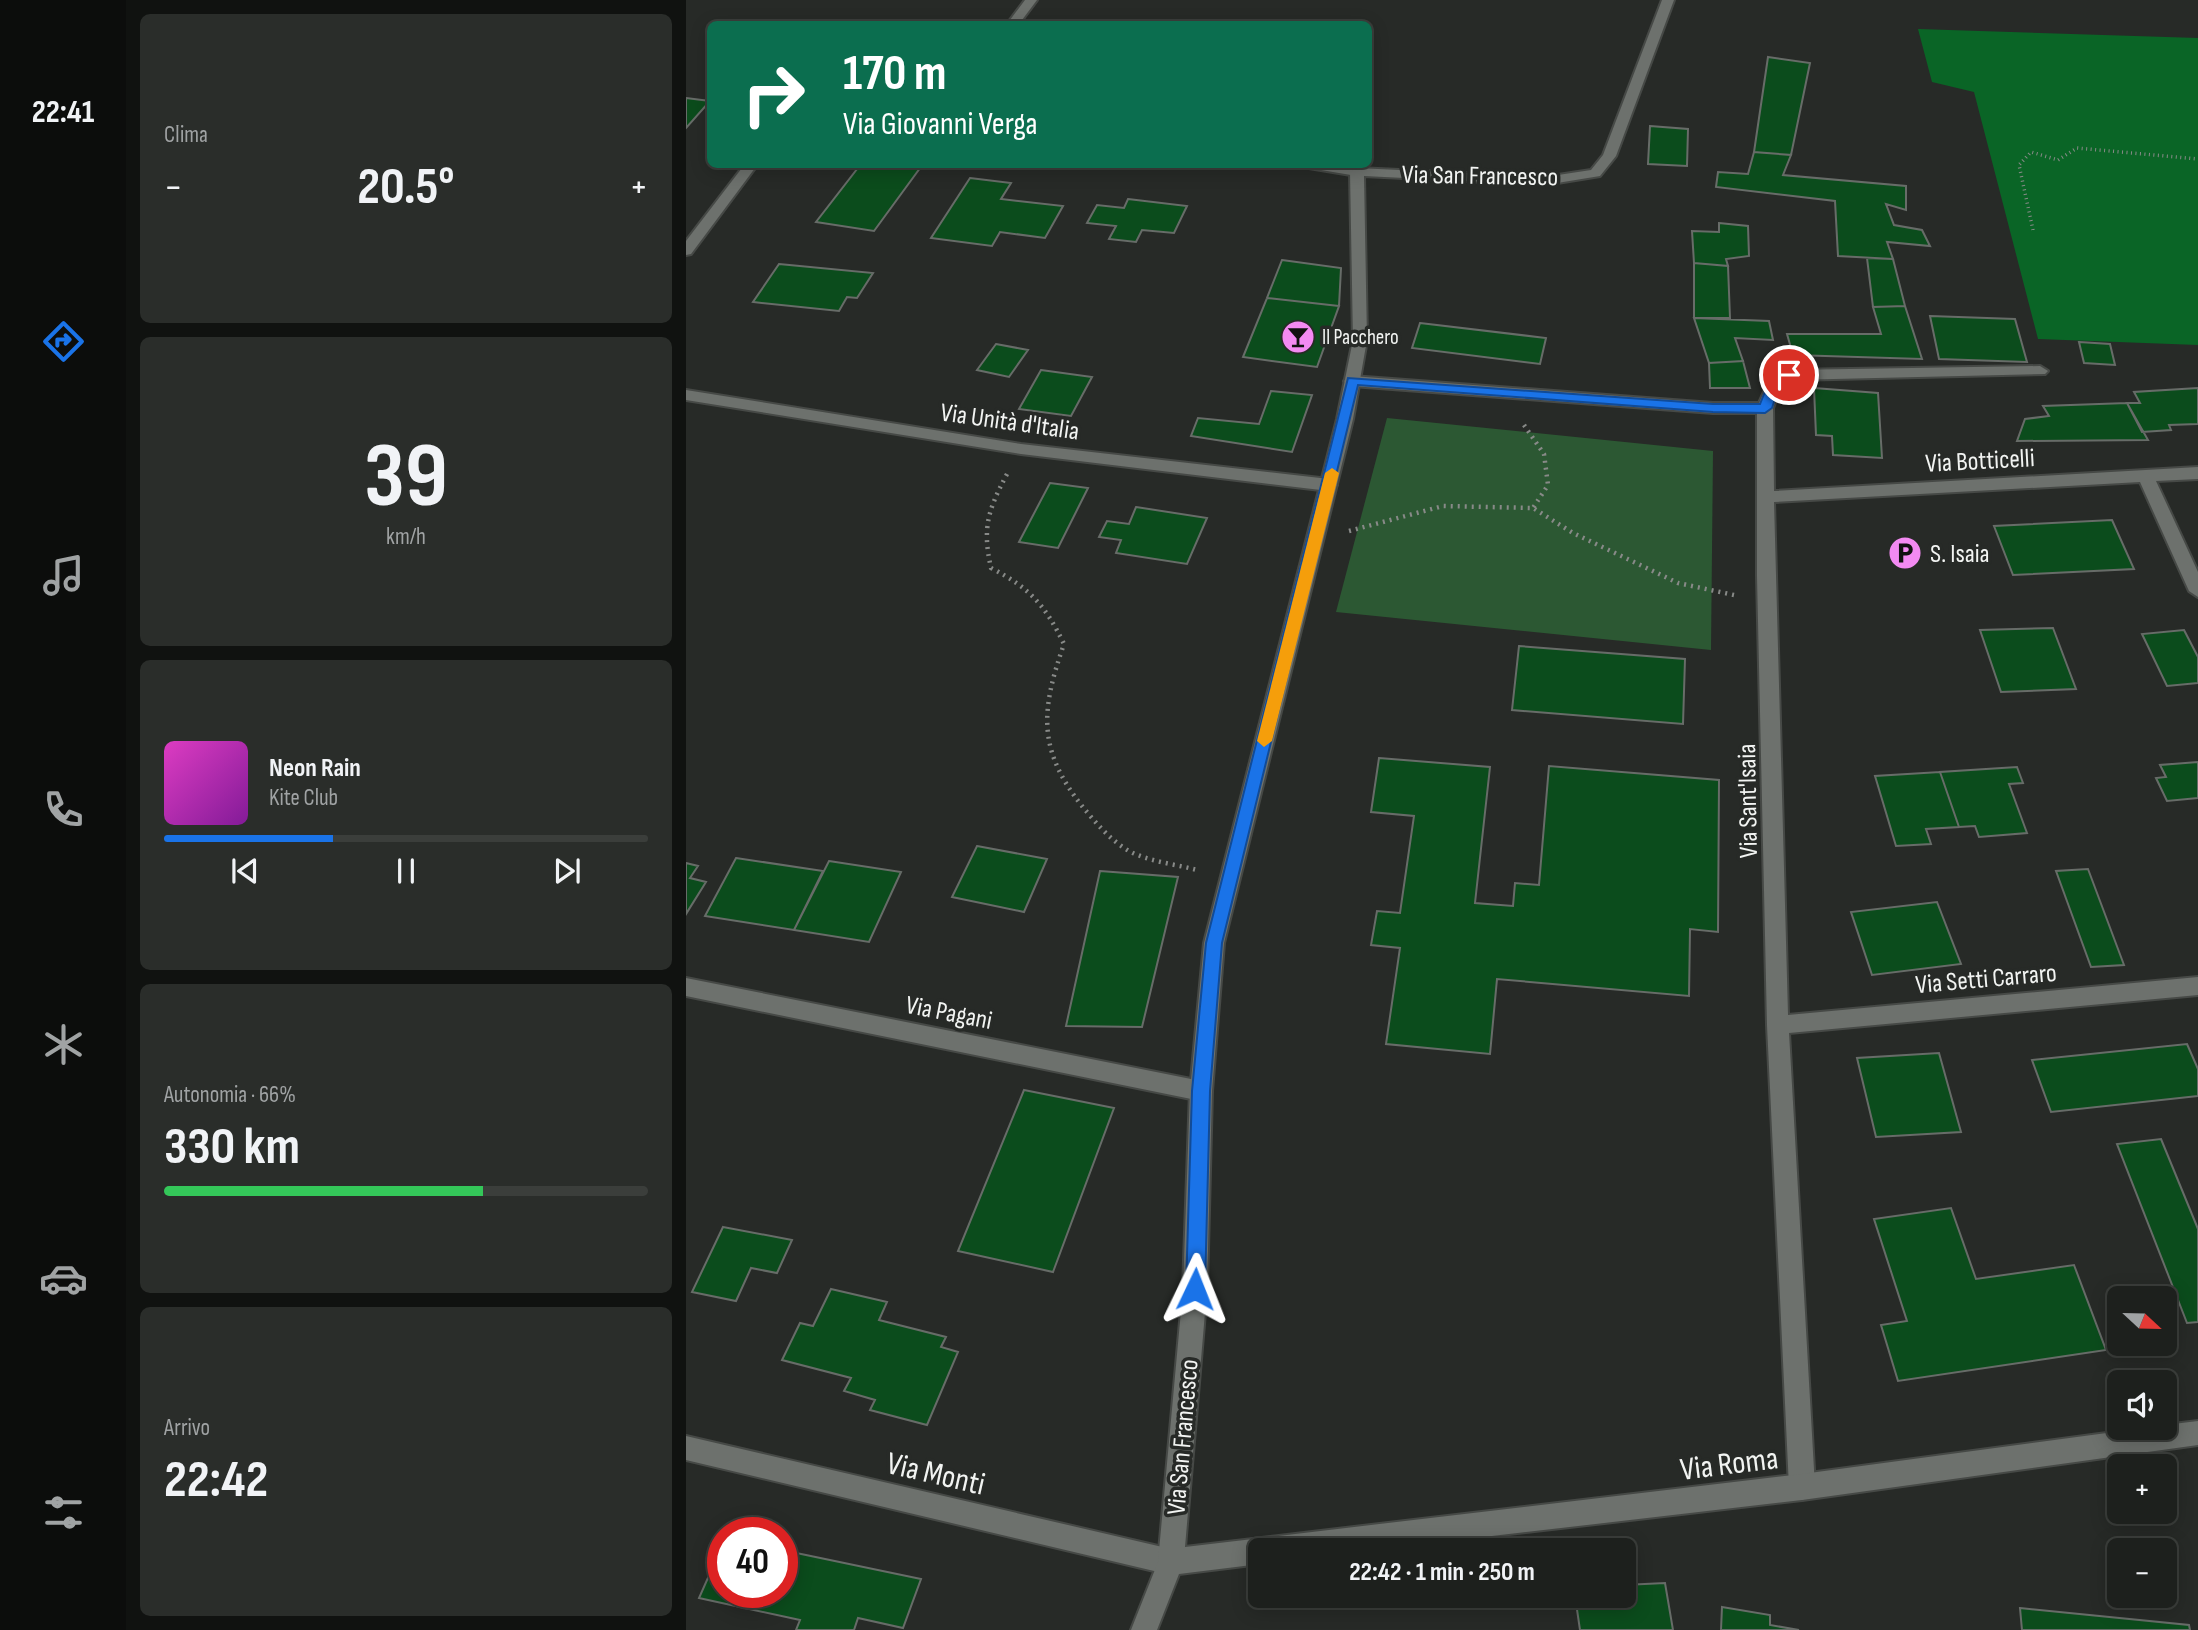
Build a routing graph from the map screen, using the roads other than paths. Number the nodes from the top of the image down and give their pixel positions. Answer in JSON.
{"nodes":[{"id":1,"x":1031,"y":0,"type":"edge"},
{"id":2,"x":1668,"y":0,"type":"edge"},
{"id":3,"x":1015,"y":21,"type":"edge"},
{"id":4,"x":749,"y":168,"type":"edge"},
{"id":5,"x":1333,"y":168,"type":"edge"},
{"id":6,"x":1357,"y":172,"type":"junction"},
{"id":7,"x":686,"y":251,"type":"edge"},
{"id":8,"x":2040,"y":370,"type":"dead end"},
{"id":9,"x":1353,"y":381,"type":"junction"},
{"id":10,"x":686,"y":395,"type":"edge"},
{"id":11,"x":1765,"y":408,"type":"junction"},
{"id":12,"x":2198,"y":473,"type":"edge"},
{"id":13,"x":2146,"y":476,"type":"junction"},
{"id":14,"x":1329,"y":485,"type":"junction"},
{"id":15,"x":1765,"y":497,"type":"junction"},
{"id":16,"x":2198,"y":591,"type":"edge"},
{"id":17,"x":2198,"y":986,"type":"edge"},
{"id":18,"x":686,"y":988,"type":"edge"},
{"id":19,"x":1778,"y":1025,"type":"junction"},
{"id":20,"x":1201,"y":1091,"type":"junction"},
{"id":21,"x":2198,"y":1433,"type":"edge"},
{"id":22,"x":686,"y":1448,"type":"edge"},
{"id":23,"x":1802,"y":1488,"type":"junction"},
{"id":24,"x":1371,"y":1538,"type":"edge"},
{"id":25,"x":1248,"y":1552,"type":"edge"},
{"id":26,"x":1171,"y":1562,"type":"junction"},
{"id":27,"x":1144,"y":1630,"type":"edge"}],
"edges":[{"from":1,"to":3,"type":"street"},
{"from":2,"to":6,"type":"street","name":"Via San Francesco"},
{"from":4,"to":7,"type":"street"},
{"from":5,"to":6,"type":"street"},
{"from":6,"to":9,"type":"street","name":"Via San Francesco"},
{"from":8,"to":11,"type":"street","name":"Via Sant'Isaia"},
{"from":9,"to":11,"type":"street"},
{"from":9,"to":14,"type":"street","name":"Via San Francesco"},
{"from":10,"to":14,"type":"street","name":"Via Unità d'Italia"},
{"from":11,"to":15,"type":"street","name":"Via Sant'Isaia"},
{"from":12,"to":13,"type":"street","name":"Via Botticelli"},
{"from":13,"to":15,"type":"street","name":"Via Botticelli"},
{"from":13,"to":16,"type":"street"},
{"from":14,"to":20,"type":"street","name":"Via San Francesco"},
{"from":15,"to":19,"type":"street","name":"Via Sant'Isaia"},
{"from":17,"to":19,"type":"street","name":"Via Setti Carraro"},
{"from":18,"to":20,"type":"street","name":"Via Pagani"},
{"from":19,"to":23,"type":"street","name":"Via Sant'Isaia"},
{"from":20,"to":26,"type":"street","name":"Via San Francesco"},
{"from":21,"to":23,"type":"street","name":"Via Roma"},
{"from":22,"to":26,"type":"street","name":"Via Monti"},
{"from":23,"to":24,"type":"street","name":"Via Roma"},
{"from":25,"to":26,"type":"street"},
{"from":26,"to":27,"type":"street","name":"Via San Francesco"}]}
